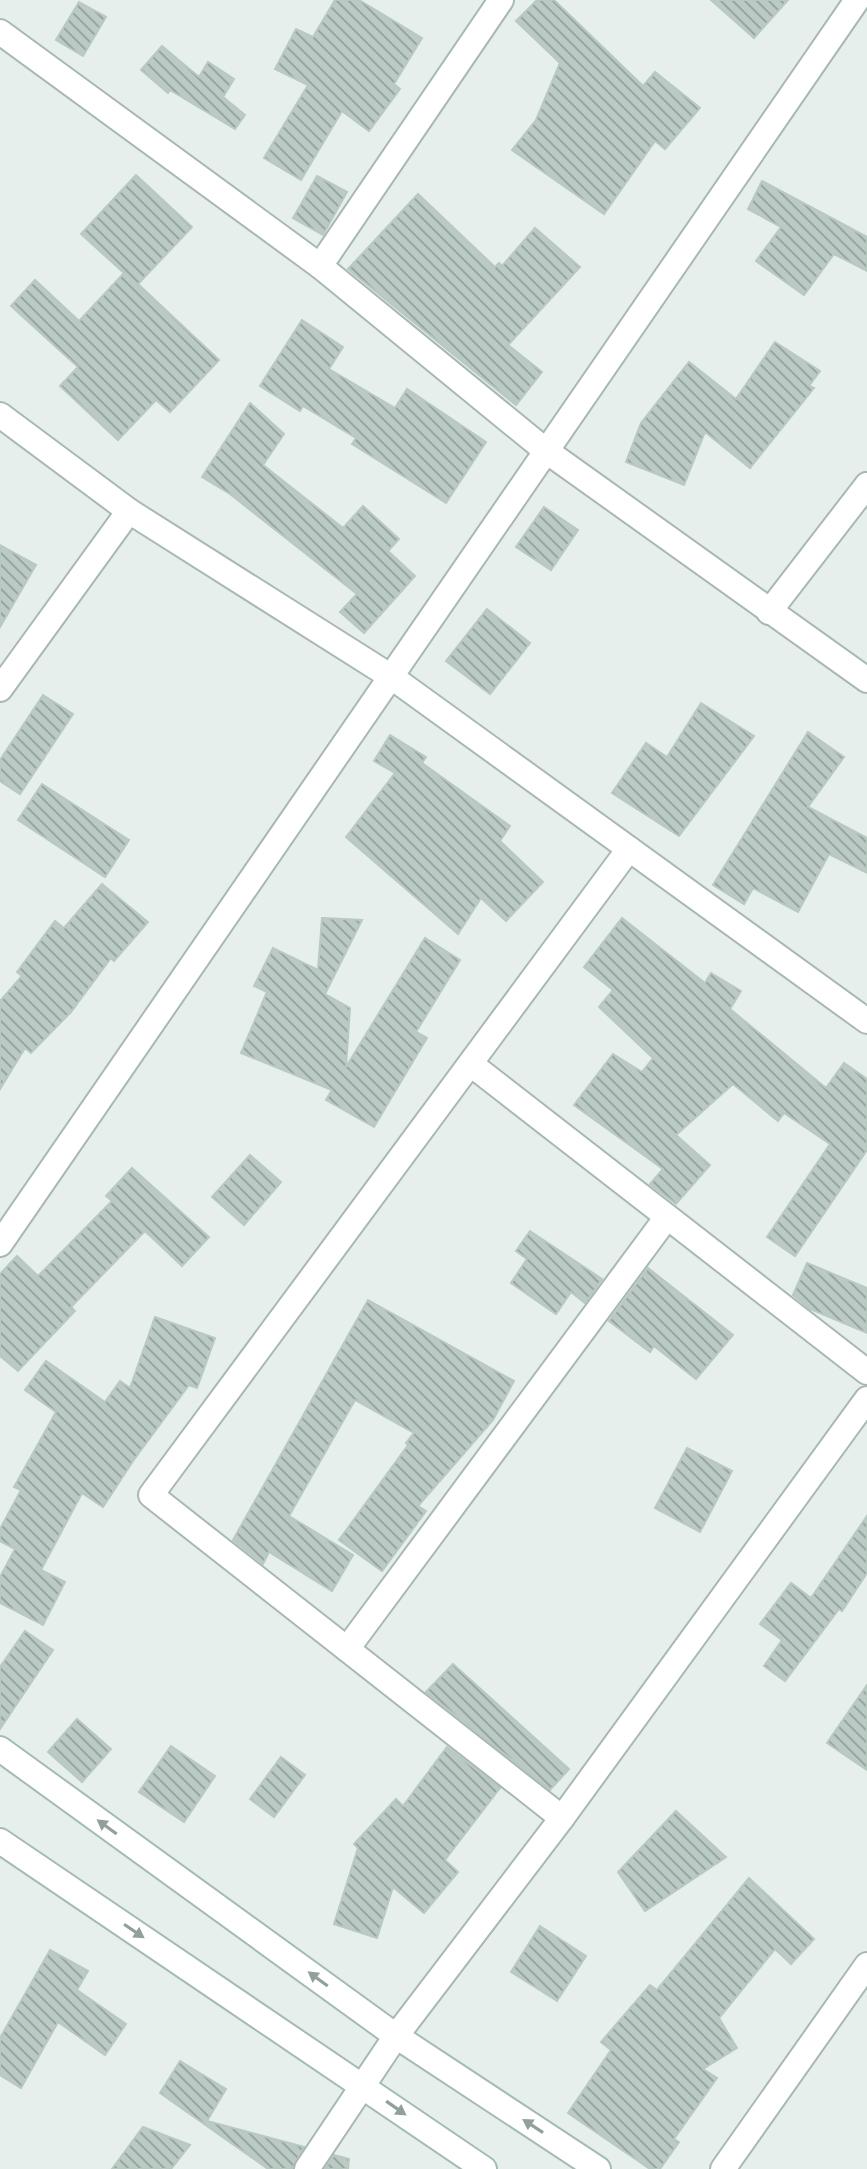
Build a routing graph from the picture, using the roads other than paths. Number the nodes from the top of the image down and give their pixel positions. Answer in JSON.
{"nodes":[{"id":1,"x":501,"y":0,"type":"edge"},
{"id":2,"x":857,"y":0,"type":"edge"},
{"id":3,"x":0,"y":32,"type":"edge"},
{"id":4,"x":320,"y":266,"type":"junction"},
{"id":5,"x":0,"y":415,"type":"edge"},
{"id":6,"x":545,"y":450,"type":"junction"},
{"id":7,"x":867,"y":485,"type":"edge"},
{"id":8,"x":129,"y":511,"type":"junction"},
{"id":9,"x":769,"y":612,"type":"junction"},
{"id":10,"x":393,"y":678,"type":"junction"},
{"id":11,"x":867,"y":680,"type":"edge"},
{"id":12,"x":0,"y":689,"type":"edge"},
{"id":13,"x":629,"y":849,"type":"junction"},
{"id":14,"x":867,"y":1021,"type":"edge"},
{"id":15,"x":472,"y":1065,"type":"junction"},
{"id":16,"x":667,"y":1217,"type":"junction"},
{"id":17,"x":0,"y":1244,"type":"edge"},
{"id":18,"x":867,"y":1372,"type":"edge"},
{"id":19,"x":867,"y":1399,"type":"edge"},
{"id":20,"x":347,"y":1649,"type":"junction"},
{"id":21,"x":0,"y":1749,"type":"edge"},
{"id":22,"x":562,"y":1818,"type":"junction"},
{"id":23,"x":0,"y":1841,"type":"edge"},
{"id":24,"x":867,"y":1965,"type":"edge"},
{"id":25,"x":396,"y":2036,"type":"junction"},
{"id":26,"x":363,"y":2086,"type":"junction"},
{"id":27,"x":307,"y":2169,"type":"edge"},
{"id":28,"x":484,"y":2169,"type":"edge"},
{"id":29,"x":598,"y":2169,"type":"edge"},
{"id":30,"x":723,"y":2169,"type":"edge"}],
"edges":[{"from":1,"to":4,"type":"street"},
{"from":2,"to":6,"type":"street"},
{"from":3,"to":4,"type":"street"},
{"from":4,"to":6,"type":"street"},
{"from":5,"to":8,"type":"street"},
{"from":6,"to":9,"type":"street"},
{"from":6,"to":10,"type":"street"},
{"from":7,"to":9,"type":"street"},
{"from":8,"to":10,"type":"street"},
{"from":8,"to":12,"type":"street"},
{"from":9,"to":11,"type":"street"},
{"from":10,"to":13,"type":"street"},
{"from":10,"to":17,"type":"street"},
{"from":13,"to":14,"type":"street"},
{"from":13,"to":15,"type":"street"},
{"from":15,"to":16,"type":"street"},
{"from":15,"to":20,"type":"street"},
{"from":16,"to":18,"type":"street"},
{"from":16,"to":20,"type":"street"},
{"from":19,"to":22,"type":"street"},
{"from":20,"to":22,"type":"street"},
{"from":25,"to":21,"type":"street","one_way":true},
{"from":22,"to":25,"type":"street"},
{"from":23,"to":26,"type":"street","one_way":true},
{"from":24,"to":30,"type":"street"},
{"from":25,"to":26,"type":"street"},
{"from":29,"to":25,"type":"street","one_way":true},
{"from":26,"to":27,"type":"street"},
{"from":26,"to":28,"type":"street","one_way":true}]}
